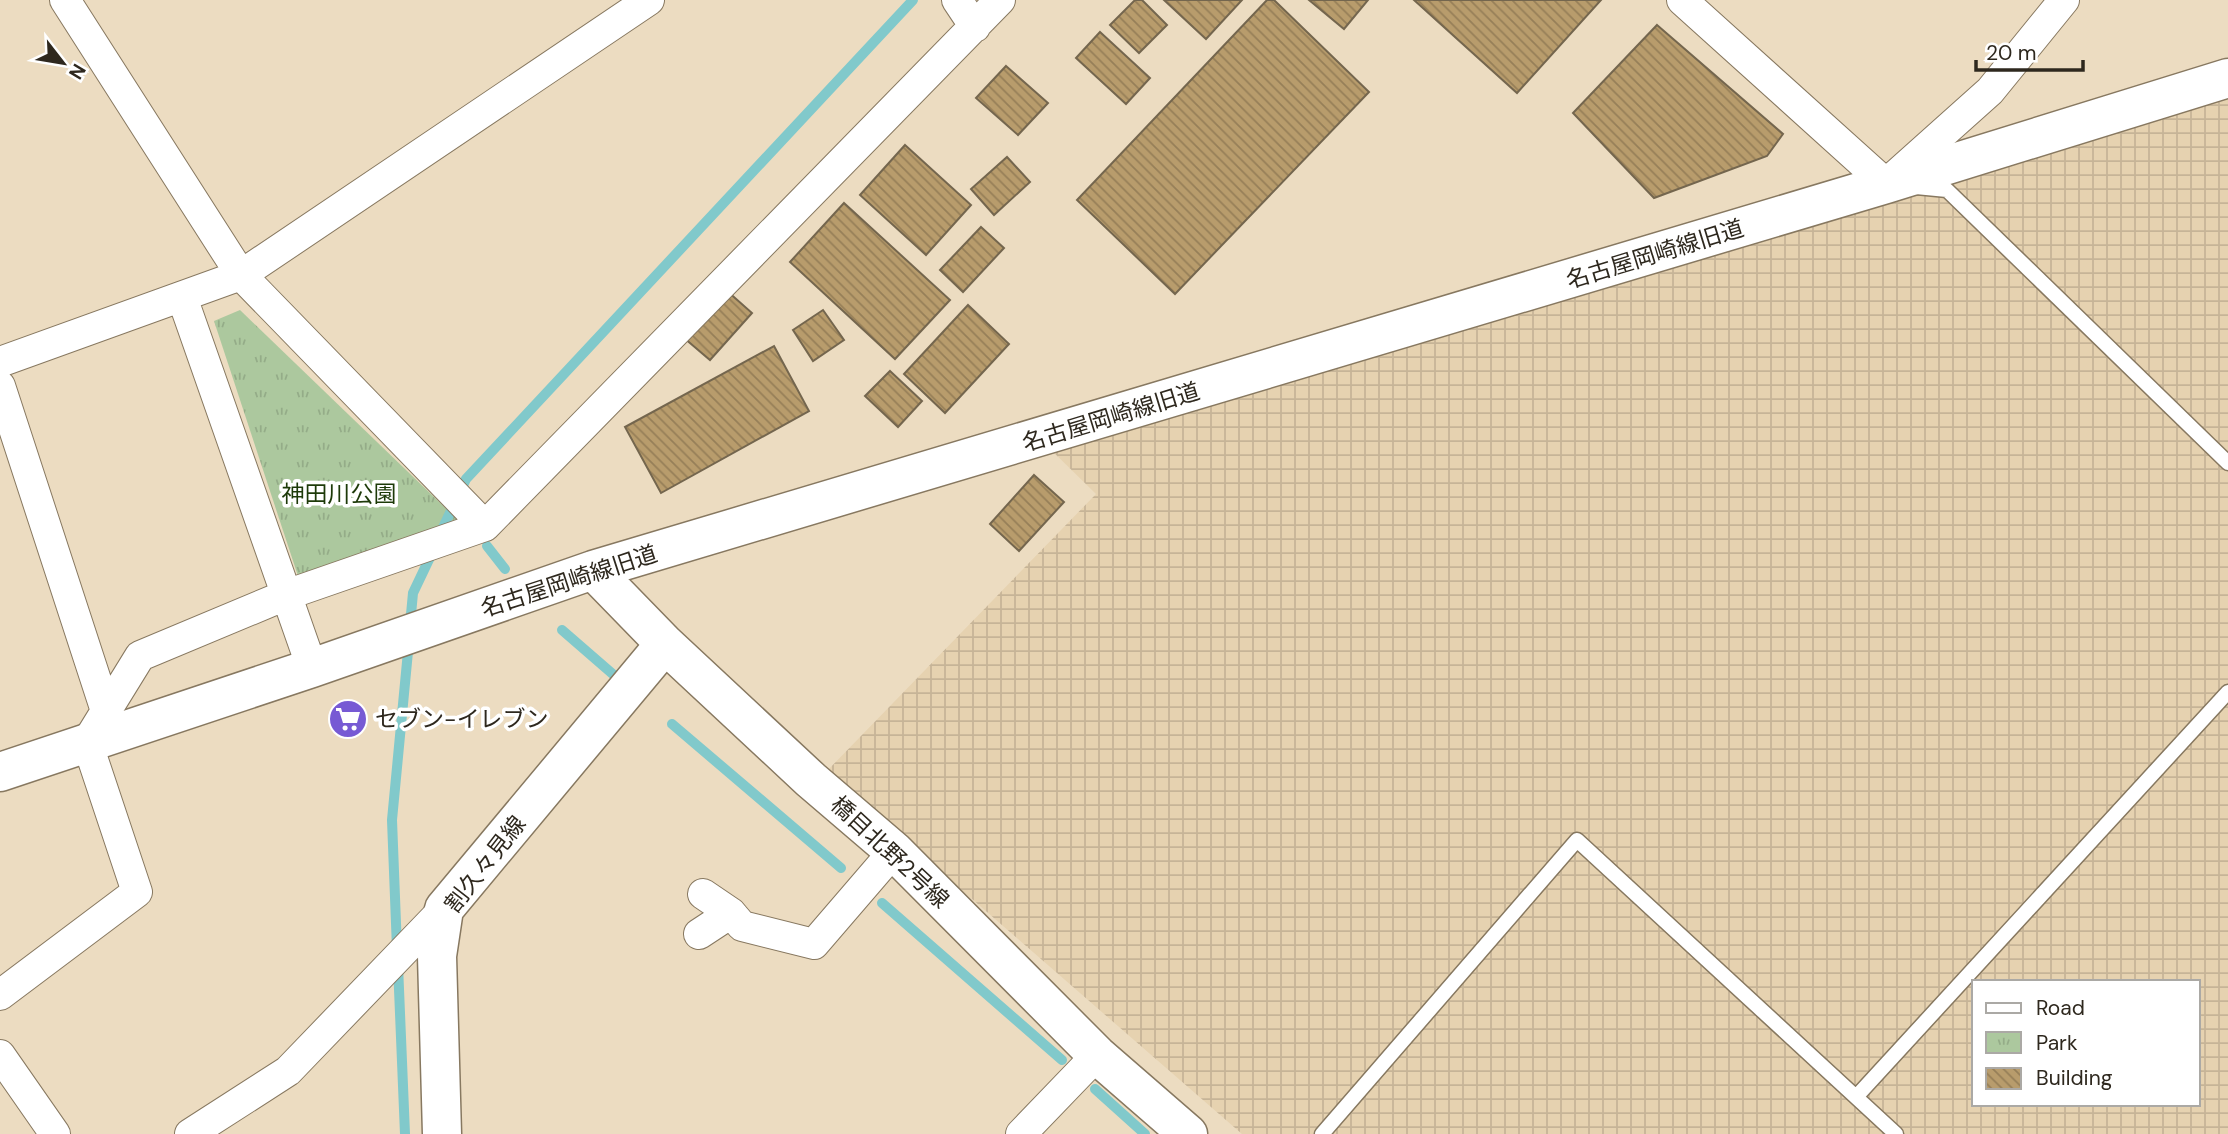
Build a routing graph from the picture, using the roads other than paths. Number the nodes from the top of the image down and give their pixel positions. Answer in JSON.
{"nodes":[{"id":1,"x":65,"y":0,"type":"edge"},
{"id":2,"x":649,"y":0,"type":"edge"},
{"id":3,"x":957,"y":0,"type":"edge"},
{"id":4,"x":1000,"y":0,"type":"edge"},
{"id":5,"x":1682,"y":0,"type":"edge"},
{"id":6,"x":2064,"y":0,"type":"edge"},
{"id":7,"x":975,"y":27,"type":"junction"},
{"id":8,"x":2228,"y":78,"type":"edge"},
{"id":9,"x":1886,"y":184,"type":"junction"},
{"id":10,"x":241,"y":275,"type":"junction"},
{"id":11,"x":182,"y":297,"type":"junction"},
{"id":12,"x":0,"y":362,"type":"edge"},
{"id":13,"x":0,"y":386,"type":"edge"},
{"id":14,"x":2228,"y":463,"type":"edge"},
{"id":15,"x":485,"y":526,"type":"junction"},
{"id":16,"x":593,"y":570,"type":"junction"},
{"id":17,"x":286,"y":595,"type":"junction"},
{"id":18,"x":665,"y":644,"type":"junction"},
{"id":19,"x":312,"y":668,"type":"junction"},
{"id":20,"x":2228,"y":692,"type":"edge"},
{"id":21,"x":96,"y":726,"type":"junction"},
{"id":22,"x":0,"y":772,"type":"edge"},
{"id":23,"x":894,"y":851,"type":"junction"},
{"id":24,"x":704,"y":894,"type":"dead end"},
{"id":25,"x":444,"y":909,"type":"junction"},
{"id":26,"x":731,"y":914,"type":"junction"},
{"id":27,"x":699,"y":934,"type":"dead end"},
{"id":28,"x":0,"y":995,"type":"edge"},
{"id":29,"x":0,"y":1055,"type":"edge"},
{"id":30,"x":1097,"y":1055,"type":"junction"},
{"id":31,"x":1856,"y":1097,"type":"junction"},
{"id":32,"x":55,"y":1134,"type":"edge"},
{"id":33,"x":190,"y":1134,"type":"edge"},
{"id":34,"x":442,"y":1134,"type":"edge"},
{"id":35,"x":1021,"y":1134,"type":"edge"},
{"id":36,"x":1188,"y":1134,"type":"edge"},
{"id":37,"x":1322,"y":1134,"type":"edge"},
{"id":38,"x":1896,"y":1134,"type":"edge"}],
"edges":[{"from":1,"to":10,"type":"street"},
{"from":2,"to":10,"type":"street"},
{"from":3,"to":7,"type":"street"},
{"from":4,"to":7,"type":"street"},
{"from":5,"to":9,"type":"street"},
{"from":6,"to":9,"type":"street"},
{"from":7,"to":15,"type":"street"},
{"from":8,"to":9,"type":"street","name":"名古屋岡崎線旧道"},
{"from":9,"to":14,"type":"lane"},
{"from":9,"to":16,"type":"street","name":"名古屋岡崎線旧道"},
{"from":10,"to":11,"type":"street"},
{"from":10,"to":15,"type":"street"},
{"from":11,"to":12,"type":"street"},
{"from":11,"to":17,"type":"street"},
{"from":13,"to":21,"type":"street"},
{"from":15,"to":17,"type":"street"},
{"from":16,"to":18,"type":"street","name":"橋目北野2号線"},
{"from":16,"to":19,"type":"street","name":"名古屋岡崎線旧道"},
{"from":17,"to":19,"type":"street"},
{"from":17,"to":21,"type":"street"},
{"from":18,"to":23,"type":"street","name":"橋目北野2号線"},
{"from":18,"to":25,"type":"street","name":"割久々見線"},
{"from":19,"to":21,"type":"street","name":"名古屋岡崎線旧道"},
{"from":20,"to":31,"type":"lane"},
{"from":21,"to":22,"type":"street","name":"名古屋岡崎線旧道"},
{"from":21,"to":28,"type":"street"},
{"from":23,"to":26,"type":"street"},
{"from":23,"to":30,"type":"street","name":"橋目北野2号線"},
{"from":24,"to":26,"type":"street"},
{"from":25,"to":33,"type":"street"},
{"from":25,"to":34,"type":"street","name":"割久々見線"},
{"from":26,"to":27,"type":"street"},
{"from":29,"to":32,"type":"street"},
{"from":30,"to":35,"type":"street"},
{"from":30,"to":36,"type":"street","name":"橋目北野2号線"},
{"from":31,"to":37,"type":"lane"},
{"from":31,"to":38,"type":"lane"}]}
